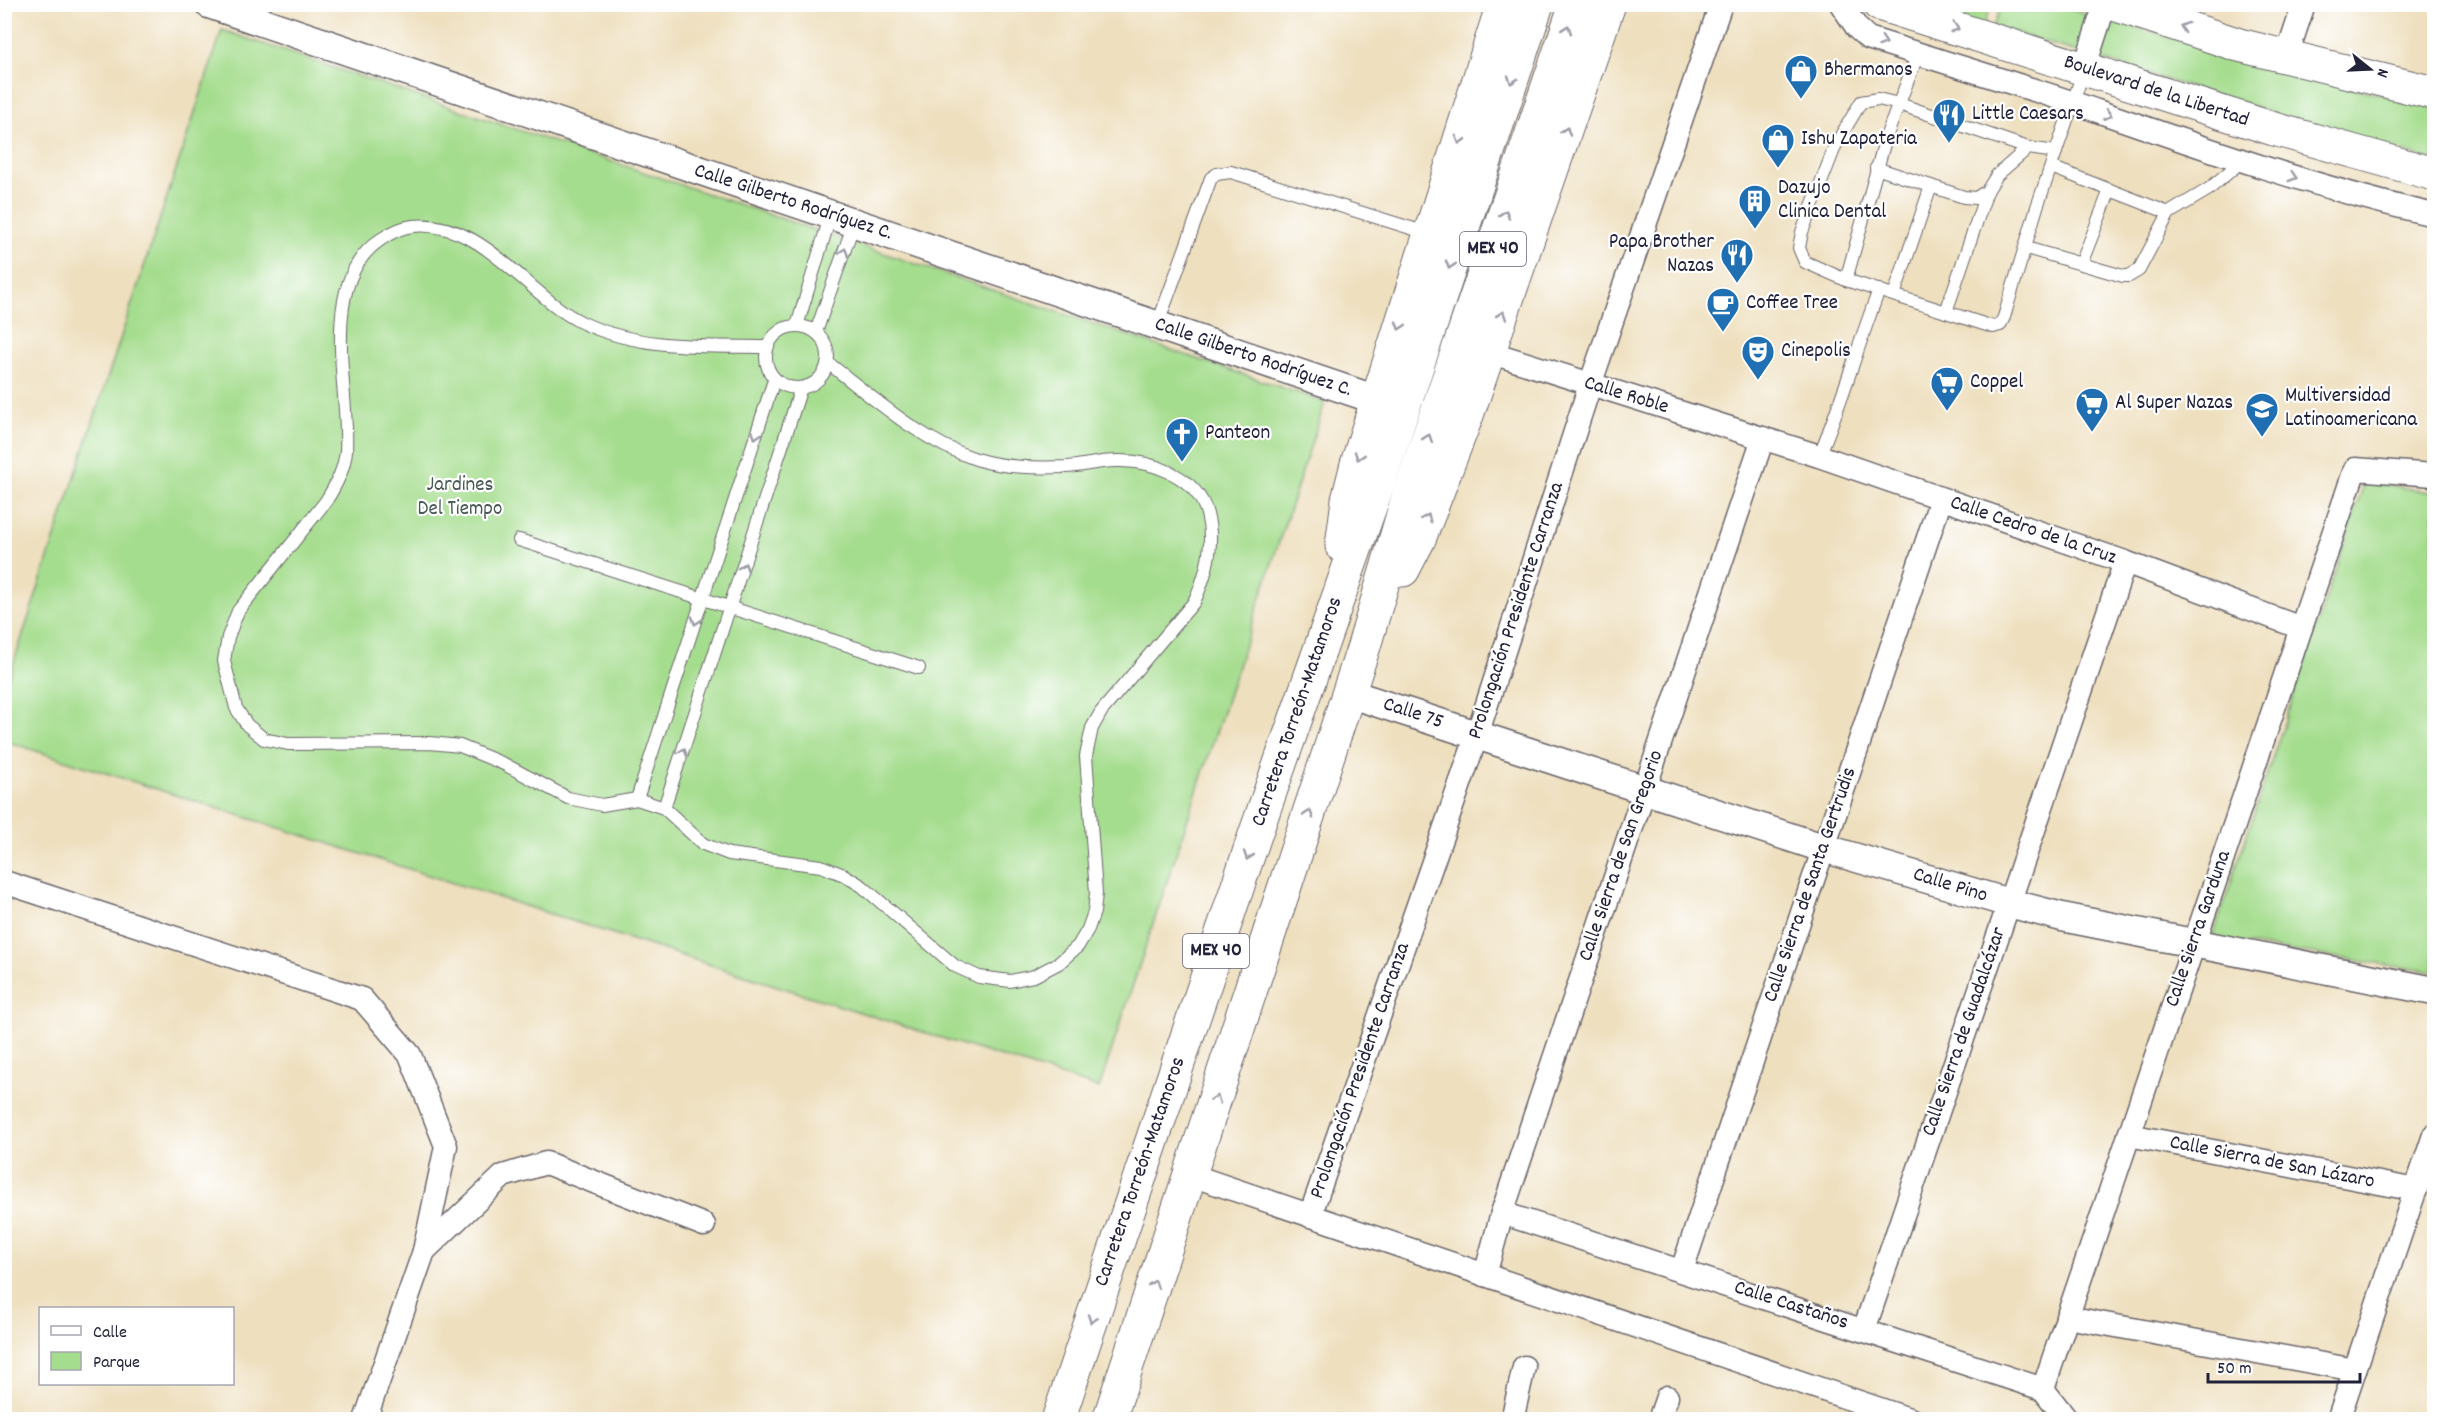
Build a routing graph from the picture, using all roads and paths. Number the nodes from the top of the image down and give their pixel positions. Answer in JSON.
{"nodes":[{"id":1,"x":209,"y":4,"type":"edge"},
{"id":2,"x":1537,"y":4,"type":"edge"},
{"id":3,"x":1576,"y":4,"type":"edge"},
{"id":4,"x":1609,"y":4,"type":"edge"},
{"id":5,"x":1721,"y":4,"type":"edge"},
{"id":6,"x":1841,"y":4,"type":"edge"},
{"id":7,"x":1879,"y":4,"type":"edge"},
{"id":8,"x":2105,"y":4,"type":"edge"},
{"id":9,"x":2114,"y":4,"type":"edge"},
{"id":10,"x":2304,"y":4,"type":"edge"},
{"id":11,"x":1501,"y":7,"type":"edge"},
{"id":12,"x":1918,"y":54,"type":"junction"},
{"id":13,"x":2286,"y":58,"type":"junction"},
{"id":14,"x":2084,"y":69,"type":"junction"},
{"id":15,"x":2434,"y":93,"type":"edge"},
{"id":16,"x":2073,"y":103,"type":"junction"},
{"id":17,"x":1899,"y":104,"type":"junction"},
{"id":18,"x":2028,"y":148,"type":"junction"},
{"id":19,"x":2056,"y":152,"type":"junction"},
{"id":20,"x":2242,"y":161,"type":"junction"},
{"id":21,"x":2051,"y":167,"type":"junction"},
{"id":22,"x":1876,"y":168,"type":"junction"},
{"id":23,"x":2434,"y":174,"type":"edge"},
{"id":24,"x":1931,"y":186,"type":"junction"},
{"id":25,"x":2110,"y":190,"type":"junction"},
{"id":26,"x":1986,"y":191,"type":"junction"},
{"id":27,"x":2169,"y":213,"type":"junction"},
{"id":28,"x":2434,"y":215,"type":"edge"},
{"id":29,"x":842,"y":220,"type":"junction"},
{"id":30,"x":1431,"y":234,"type":"junction"},
{"id":31,"x":2026,"y":248,"type":"junction"},
{"id":32,"x":2081,"y":264,"type":"junction"},
{"id":33,"x":1846,"y":280,"type":"junction"},
{"id":34,"x":1879,"y":290,"type":"junction"},
{"id":35,"x":1894,"y":295,"type":"junction"},
{"id":36,"x":1946,"y":312,"type":"junction"},
{"id":37,"x":797,"y":326,"type":"junction"},
{"id":38,"x":1157,"y":326,"type":"junction"},
{"id":39,"x":816,"y":332,"type":"junction"},
{"id":40,"x":767,"y":347,"type":"junction"},
{"id":41,"x":1489,"y":352,"type":"junction"},
{"id":42,"x":828,"y":363,"type":"junction"},
{"id":43,"x":774,"y":380,"type":"junction"},
{"id":44,"x":1590,"y":385,"type":"junction"},
{"id":45,"x":801,"y":388,"type":"junction"},
{"id":46,"x":1377,"y":400,"type":"junction"},
{"id":47,"x":1763,"y":438,"type":"junction"},
{"id":48,"x":1819,"y":456,"type":"junction"},
{"id":49,"x":2434,"y":475,"type":"edge"},
{"id":50,"x":1941,"y":499,"type":"junction"},
{"id":51,"x":519,"y":540,"type":"dead end"},
{"id":52,"x":2125,"y":562,"type":"junction"},
{"id":53,"x":1339,"y":596,"type":"junction"},
{"id":54,"x":703,"y":600,"type":"junction"},
{"id":55,"x":730,"y":608,"type":"junction"},
{"id":56,"x":2301,"y":628,"type":"junction"},
{"id":57,"x":1364,"y":646,"type":"junction"},
{"id":58,"x":919,"y":668,"type":"dead end"},
{"id":59,"x":1348,"y":693,"type":"junction"},
{"id":60,"x":1477,"y":735,"type":"junction"},
{"id":61,"x":1645,"y":790,"type":"junction"},
{"id":62,"x":637,"y":799,"type":"junction"},
{"id":63,"x":664,"y":808,"type":"junction"},
{"id":64,"x":1823,"y":848,"type":"junction"},
{"id":65,"x":4,"y":882,"type":"edge"},
{"id":66,"x":2009,"y":903,"type":"junction"},
{"id":67,"x":2194,"y":942,"type":"junction"},
{"id":68,"x":2434,"y":991,"type":"edge"},
{"id":69,"x":2129,"y":1135,"type":"junction"},
{"id":70,"x":2434,"y":1135,"type":"edge"},
{"id":71,"x":1191,"y":1175,"type":"junction"},
{"id":72,"x":2416,"y":1190,"type":"junction"},
{"id":73,"x":1502,"y":1213,"type":"junction"},
{"id":74,"x":1310,"y":1216,"type":"junction"},
{"id":75,"x":704,"y":1225,"type":"dead end"},
{"id":76,"x":424,"y":1251,"type":"junction"},
{"id":77,"x":1682,"y":1270,"type":"junction"},
{"id":78,"x":1485,"y":1275,"type":"junction"},
{"id":79,"x":2067,"y":1317,"type":"junction"},
{"id":80,"x":1864,"y":1330,"type":"junction"},
{"id":81,"x":1524,"y":1367,"type":"dead end"},
{"id":82,"x":2355,"y":1371,"type":"junction"},
{"id":83,"x":2043,"y":1389,"type":"junction"},
{"id":84,"x":1667,"y":1397,"type":"dead end"},
{"id":85,"x":365,"y":1419,"type":"edge"},
{"id":86,"x":1058,"y":1419,"type":"edge"},
{"id":87,"x":1109,"y":1419,"type":"edge"},
{"id":88,"x":1512,"y":1419,"type":"edge"},
{"id":89,"x":1659,"y":1419,"type":"edge"},
{"id":90,"x":1912,"y":1419,"type":"edge"},
{"id":91,"x":2067,"y":1419,"type":"edge"},
{"id":92,"x":2338,"y":1419,"type":"edge"}],
"edges":[{"from":1,"to":29,"type":"street","name":"Calle Gilberto Rodríguez C."},
{"from":2,"to":53,"type":"main road","name":"Carretera Torreón-Matamoros","number":"MEX 40","one_way":true},
{"from":57,"to":3,"type":"main road","number":"MEX 40","one_way":true},
{"from":41,"to":4,"type":"main road","one_way":true},
{"from":5,"to":44,"type":"street","name":"Prolongación Presidente Carranza"},
{"from":6,"to":12,"type":"street","one_way":true},
{"from":7,"to":14,"type":"main road","name":"Boulevard de la Libertad","one_way":true},
{"from":8,"to":14,"type":"street"},
{"from":13,"to":9,"type":"main road","one_way":true},
{"from":10,"to":13,"type":"street"},
{"from":11,"to":30,"type":"main road","one_way":true},
{"from":12,"to":16,"type":"street"},
{"from":12,"to":17,"type":"lane"},
{"from":13,"to":15,"type":"main road"},
{"from":14,"to":16,"type":"lane"},
{"from":14,"to":23,"type":"main road","name":"Boulevard de la Libertad"},
{"from":16,"to":19,"type":"lane"},
{"from":16,"to":20,"type":"street","one_way":true},
{"from":17,"to":18,"type":"lane"},
{"from":17,"to":22,"type":"lane"},
{"from":17,"to":33,"type":"lane"},
{"from":18,"to":19,"type":"lane"},
{"from":18,"to":26,"type":"lane"},
{"from":19,"to":21,"type":"lane"},
{"from":20,"to":27,"type":"lane"},
{"from":20,"to":28,"type":"street","one_way":true},
{"from":21,"to":25,"type":"lane"},
{"from":21,"to":31,"type":"lane"},
{"from":22,"to":24,"type":"lane"},
{"from":22,"to":33,"type":"lane"},
{"from":24,"to":26,"type":"lane"},
{"from":24,"to":35,"type":"lane"},
{"from":25,"to":27,"type":"lane"},
{"from":25,"to":32,"type":"lane"},
{"from":26,"to":36,"type":"lane"},
{"from":27,"to":32,"type":"lane"},
{"from":29,"to":37,"type":"lane"},
{"from":29,"to":38,"type":"street","name":"Calle Gilberto Rodríguez C."},
{"from":39,"to":29,"type":"lane","one_way":true},
{"from":30,"to":38,"type":"lane"},
{"from":30,"to":46,"type":"main road","one_way":true},
{"from":31,"to":32,"type":"lane"},
{"from":31,"to":36,"type":"lane"},
{"from":33,"to":34,"type":"lane"},
{"from":34,"to":35,"type":"lane"},
{"from":34,"to":48,"type":"lane"},
{"from":35,"to":36,"type":"lane"},
{"from":37,"to":39,"type":"lane"},
{"from":37,"to":40,"type":"lane"},
{"from":38,"to":46,"type":"street","name":"Calle Gilberto Rodríguez C."},
{"from":39,"to":42,"type":"lane"},
{"from":40,"to":43,"type":"lane"},
{"from":40,"to":62,"type":"lane"},
{"from":41,"to":44,"type":"street","name":"Calle Roble"},
{"from":57,"to":41,"type":"main road","one_way":true},
{"from":42,"to":45,"type":"lane"},
{"from":42,"to":63,"type":"lane"},
{"from":43,"to":45,"type":"lane"},
{"from":43,"to":54,"type":"lane","one_way":true},
{"from":44,"to":47,"type":"street","name":"Calle Roble"},
{"from":44,"to":60,"type":"street","name":"Prolongación Presidente Carranza"},
{"from":55,"to":45,"type":"lane","one_way":true},
{"from":46,"to":53,"type":"main road","one_way":true},
{"from":47,"to":48,"type":"street","name":"Calle Cedro de la Cruz"},
{"from":47,"to":61,"type":"street","name":"Calle Sierra de San Gregorio"},
{"from":48,"to":50,"type":"street","name":"Calle Cedro de la Cruz"},
{"from":49,"to":56,"type":"street","name":"Calle Sierra Garduna"},
{"from":50,"to":52,"type":"street","name":"Calle Cedro de la Cruz"},
{"from":50,"to":64,"type":"street","name":"Calle Sierra de Santa Gertrudis"},
{"from":51,"to":54,"type":"lane"},
{"from":52,"to":56,"type":"street","name":"Calle Cedro de la Cruz"},
{"from":52,"to":66,"type":"street","name":"Calle Sierra de Guadalcázar"},
{"from":53,"to":86,"type":"main road","name":"Carretera Torreón-Matamoros","number":"MEX 40","one_way":true},
{"from":54,"to":55,"type":"lane"},
{"from":54,"to":62,"type":"lane","one_way":true},
{"from":55,"to":58,"type":"lane"},
{"from":63,"to":55,"type":"lane","one_way":true},
{"from":56,"to":67,"type":"street","name":"Calle Sierra Garduna"},
{"from":57,"to":59,"type":"main road","number":"MEX 40"},
{"from":59,"to":60,"type":"street","name":"Calle 75"},
{"from":71,"to":59,"type":"main road","number":"MEX 40","one_way":true},
{"from":60,"to":61,"type":"street","name":"Calle Pino"},
{"from":60,"to":74,"type":"street","name":"Prolongación Presidente Carranza"},
{"from":61,"to":64,"type":"street","name":"Calle Pino"},
{"from":61,"to":73,"type":"street","name":"Calle Sierra de San Gregorio"},
{"from":62,"to":63,"type":"lane"},
{"from":64,"to":66,"type":"street","name":"Calle Pino"},
{"from":64,"to":77,"type":"street","name":"Calle Sierra de Santa Gertrudis"},
{"from":65,"to":76,"type":"street"},
{"from":66,"to":67,"type":"street","name":"Calle Pino"},
{"from":66,"to":80,"type":"street","name":"Calle Sierra de Guadalcázar"},
{"from":67,"to":68,"type":"street","name":"Calle Pino"},
{"from":67,"to":69,"type":"street","name":"Calle Sierra Garduna"},
{"from":69,"to":72,"type":"street","name":"Calle Sierra de San Lázaro"},
{"from":69,"to":79,"type":"street","name":"Calle Sierra Garduna"},
{"from":70,"to":72,"type":"street"},
{"from":71,"to":74,"type":"street"},
{"from":87,"to":71,"type":"main road","number":"MEX 40","one_way":true},
{"from":72,"to":82,"type":"street"},
{"from":73,"to":77,"type":"street","name":"Calle Castaños"},
{"from":73,"to":78,"type":"street","name":"Calle Sierra de San Gregorio"},
{"from":74,"to":78,"type":"street"},
{"from":75,"to":76,"type":"street"},
{"from":76,"to":85,"type":"street"},
{"from":77,"to":80,"type":"street","name":"Calle Castaños"},
{"from":78,"to":90,"type":"street"},
{"from":79,"to":82,"type":"street"},
{"from":79,"to":83,"type":"street","name":"Calle Sierra Garduna"},
{"from":80,"to":83,"type":"street","name":"Calle Castaños"},
{"from":81,"to":88,"type":"street"},
{"from":82,"to":92,"type":"street"},
{"from":83,"to":91,"type":"street"},
{"from":84,"to":89,"type":"street"}]}
